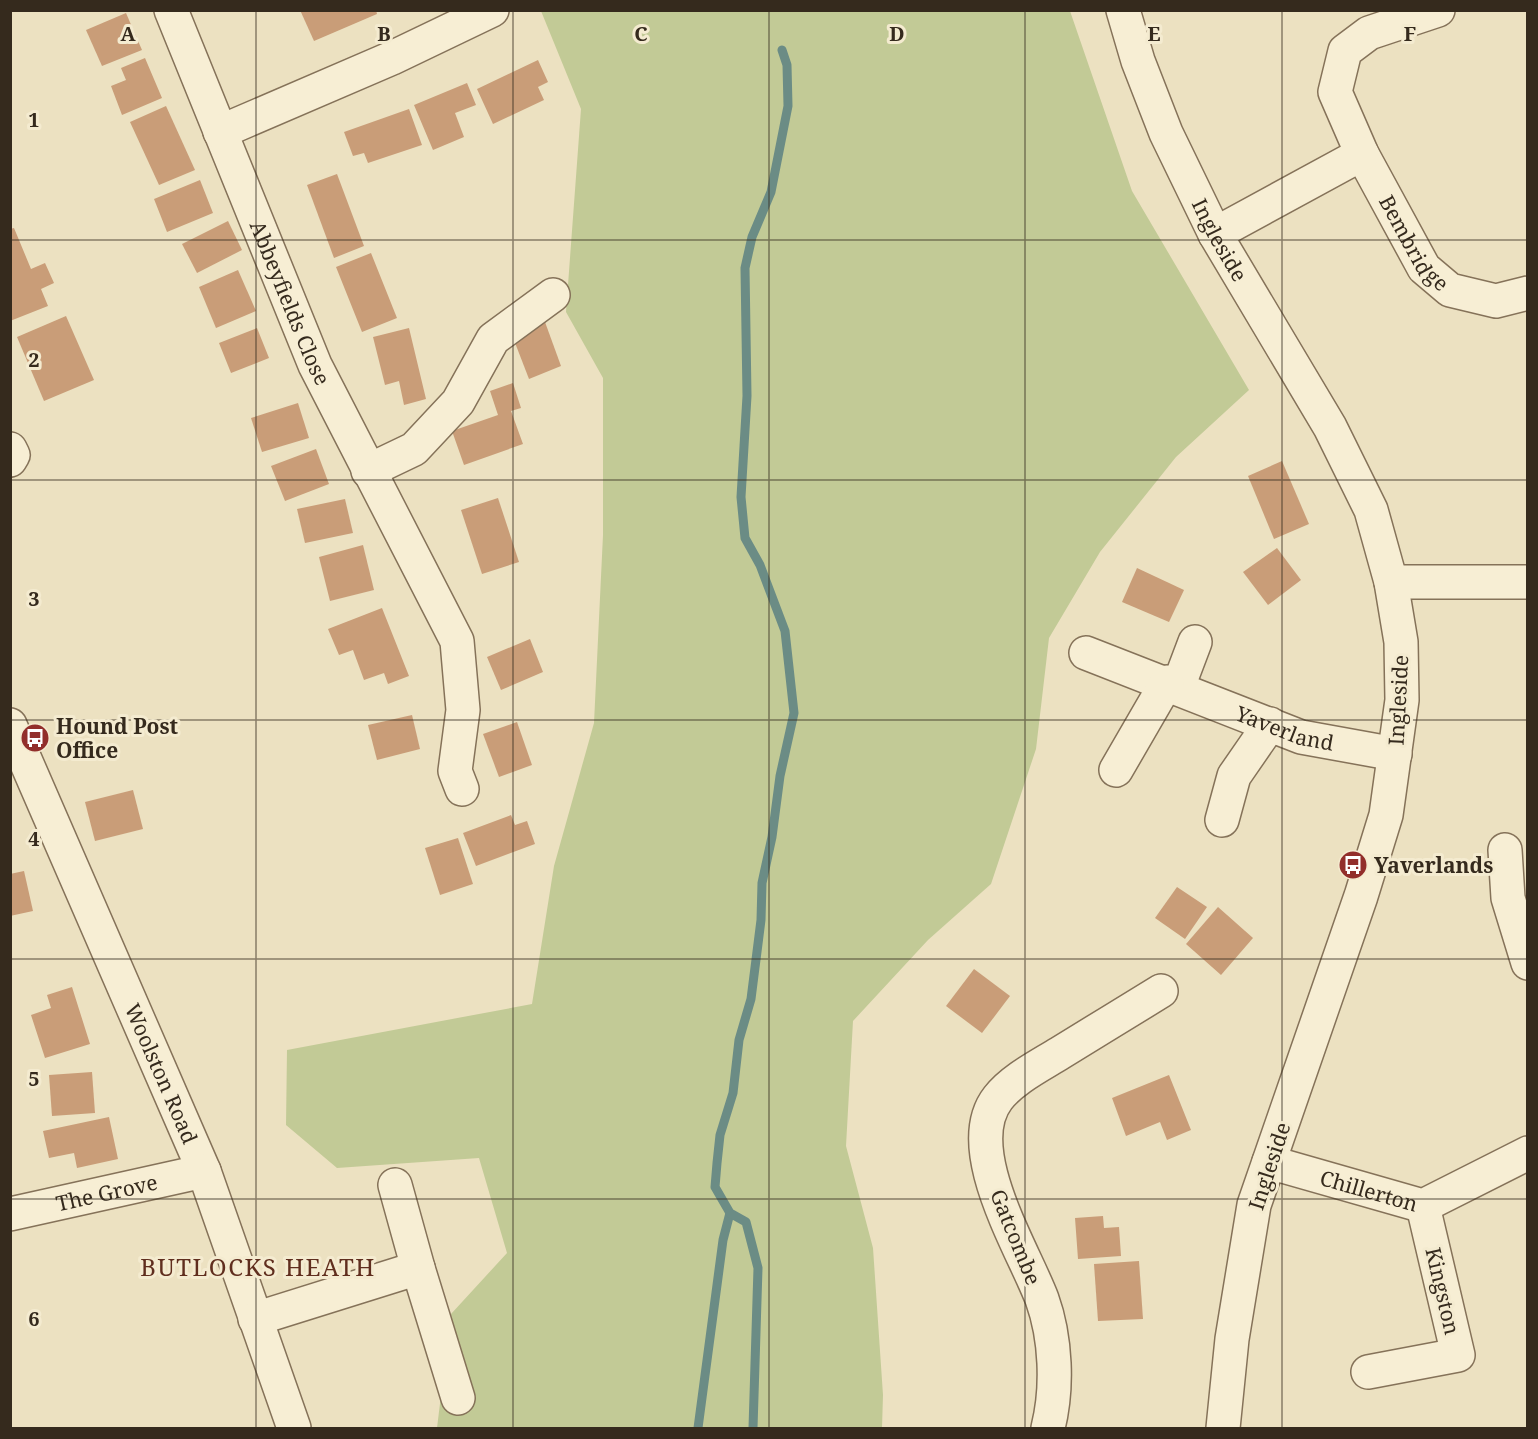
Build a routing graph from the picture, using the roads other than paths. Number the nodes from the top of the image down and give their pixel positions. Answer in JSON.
{"nodes":[{"id":1,"x":171,"y":10,"type":"edge"},
{"id":2,"x":492,"y":10,"type":"edge"},
{"id":3,"x":1124,"y":10,"type":"edge"},
{"id":4,"x":1438,"y":10,"type":"edge"},
{"id":5,"x":219,"y":132,"type":"junction"},
{"id":6,"x":1362,"y":154,"type":"junction"},
{"id":7,"x":1215,"y":234,"type":"junction"},
{"id":8,"x":1527,"y":292,"type":"edge"},
{"id":9,"x":553,"y":295,"type":"dead end"},
{"id":10,"x":10,"y":449,"type":"edge"},
{"id":11,"x":10,"y":460,"type":"edge"},
{"id":12,"x":368,"y":471,"type":"junction"},
{"id":13,"x":1391,"y":582,"type":"junction"},
{"id":14,"x":1527,"y":582,"type":"edge"},
{"id":15,"x":1195,"y":642,"type":"dead end"},
{"id":16,"x":1086,"y":653,"type":"dead end"},
{"id":17,"x":1173,"y":685,"type":"junction"},
{"id":18,"x":1270,"y":724,"type":"junction"},
{"id":19,"x":10,"y":725,"type":"edge"},
{"id":20,"x":1395,"y":754,"type":"junction"},
{"id":21,"x":1116,"y":770,"type":"dead end"},
{"id":22,"x":462,"y":789,"type":"dead end"},
{"id":23,"x":1222,"y":820,"type":"dead end"},
{"id":24,"x":1505,"y":850,"type":"dead end"},
{"id":25,"x":1527,"y":963,"type":"edge"},
{"id":26,"x":1161,"y":991,"type":"dead end"},
{"id":27,"x":1527,"y":1153,"type":"edge"},
{"id":28,"x":1269,"y":1162,"type":"junction"},
{"id":29,"x":204,"y":1171,"type":"junction"},
{"id":30,"x":394,"y":1185,"type":"dead end"},
{"id":31,"x":1423,"y":1206,"type":"junction"},
{"id":32,"x":10,"y":1214,"type":"edge"},
{"id":33,"x":418,"y":1268,"type":"junction"},
{"id":34,"x":255,"y":1319,"type":"junction"},
{"id":35,"x":1368,"y":1372,"type":"dead end"},
{"id":36,"x":458,"y":1398,"type":"dead end"},
{"id":37,"x":294,"y":1428,"type":"edge"},
{"id":38,"x":1048,"y":1428,"type":"edge"},
{"id":39,"x":1223,"y":1428,"type":"edge"}],
"edges":[{"from":1,"to":5,"type":"street","name":"Abbeyfields Close"},
{"from":2,"to":5,"type":"street"},
{"from":3,"to":7,"type":"street","name":"Ingleside"},
{"from":4,"to":6,"type":"street","name":"Bembridge"},
{"from":5,"to":12,"type":"street","name":"Abbeyfields Close"},
{"from":6,"to":7,"type":"street"},
{"from":6,"to":8,"type":"street","name":"Bembridge"},
{"from":7,"to":13,"type":"street","name":"Ingleside"},
{"from":9,"to":12,"type":"street"},
{"from":10,"to":11,"type":"street"},
{"from":12,"to":22,"type":"street","name":"Abbeyfields Close"},
{"from":13,"to":14,"type":"street"},
{"from":13,"to":20,"type":"street","name":"Ingleside"},
{"from":15,"to":17,"type":"street"},
{"from":16,"to":17,"type":"street","name":"Yaverland"},
{"from":17,"to":18,"type":"street","name":"Yaverland"},
{"from":17,"to":21,"type":"street"},
{"from":18,"to":20,"type":"street","name":"Yaverland"},
{"from":18,"to":23,"type":"street"},
{"from":19,"to":29,"type":"street","name":"Woolston Road"},
{"from":20,"to":28,"type":"street","name":"Ingleside"},
{"from":24,"to":25,"type":"street"},
{"from":26,"to":38,"type":"street","name":"Gatcombe"},
{"from":27,"to":31,"type":"street","name":"Chillerton"},
{"from":28,"to":31,"type":"street","name":"Chillerton"},
{"from":28,"to":39,"type":"street","name":"Ingleside"},
{"from":29,"to":32,"type":"street","name":"The Grove"},
{"from":29,"to":34,"type":"street","name":"Woolston Road"},
{"from":30,"to":33,"type":"street"},
{"from":31,"to":35,"type":"street","name":"Kingston"},
{"from":33,"to":34,"type":"street"},
{"from":33,"to":36,"type":"street"},
{"from":34,"to":37,"type":"street","name":"Woolston Road"}]}
